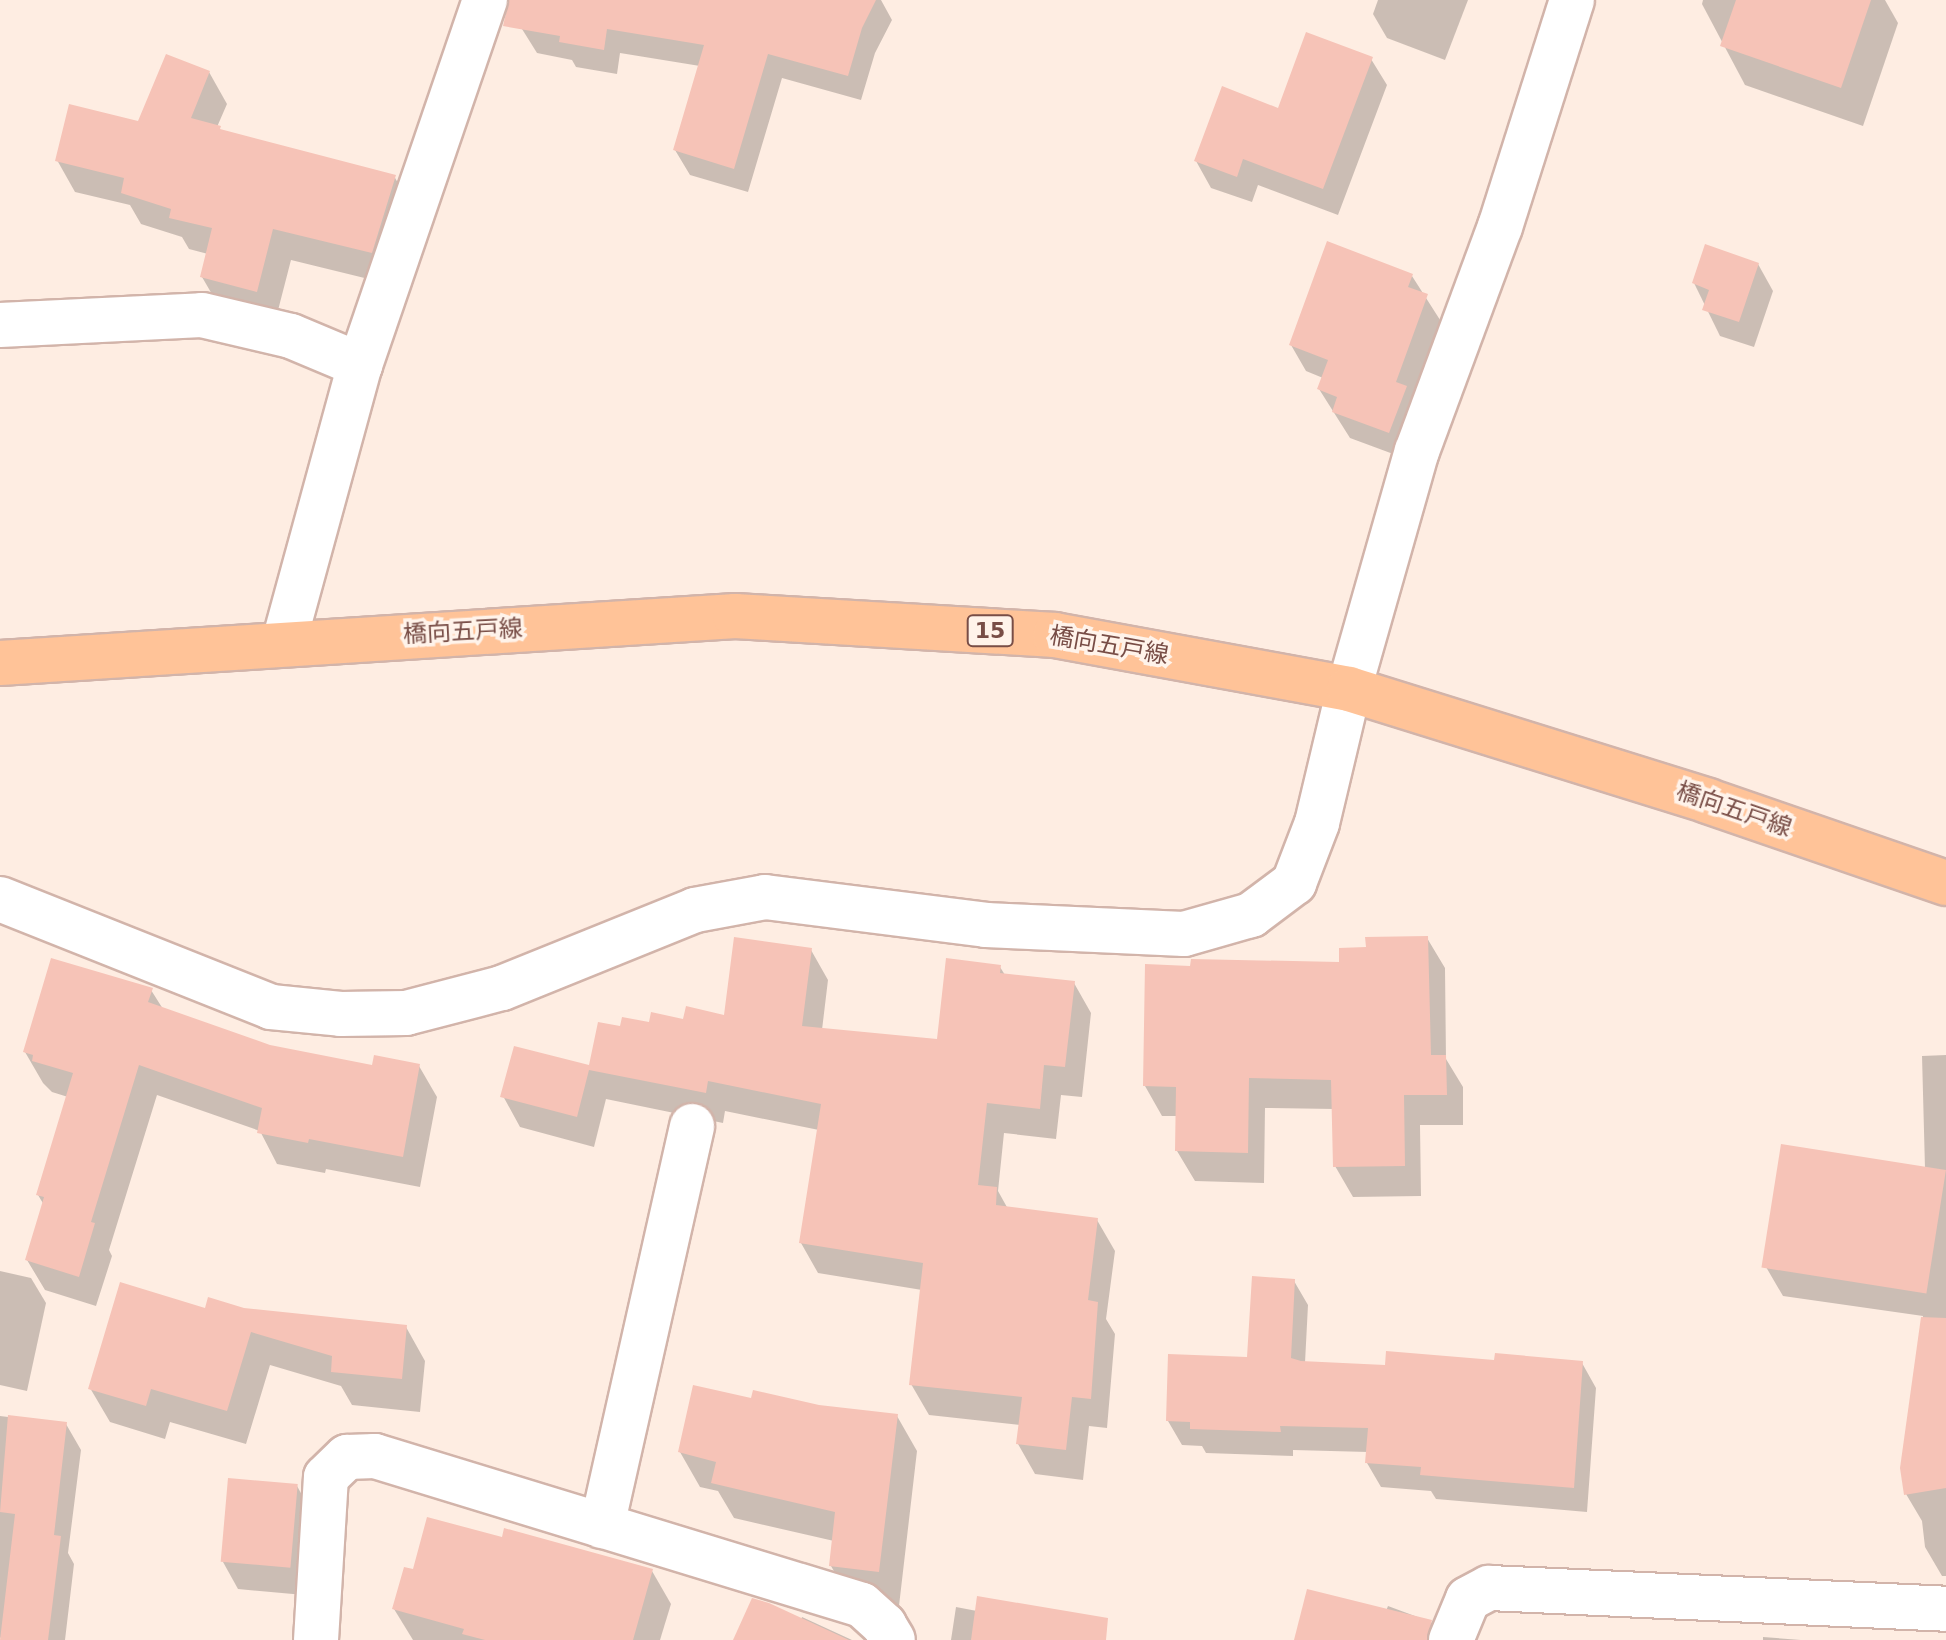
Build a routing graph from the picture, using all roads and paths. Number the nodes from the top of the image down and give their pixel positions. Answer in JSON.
{"nodes":[{"id":1,"x":485,"y":0,"type":"edge"},
{"id":2,"x":1572,"y":0,"type":"edge"},
{"id":3,"x":0,"y":325,"type":"edge"},
{"id":4,"x":360,"y":365,"type":"junction"},
{"id":5,"x":284,"y":642,"type":"junction"},
{"id":6,"x":0,"y":663,"type":"edge"},
{"id":7,"x":1349,"y":689,"type":"junction"},
{"id":8,"x":1946,"y":883,"type":"edge"},
{"id":9,"x":0,"y":899,"type":"edge"},
{"id":10,"x":692,"y":1126,"type":"dead end"},
{"id":11,"x":602,"y":1526,"type":"junction"},
{"id":12,"x":1946,"y":1609,"type":"edge"},
{"id":13,"x":316,"y":1640,"type":"edge"},
{"id":14,"x":893,"y":1640,"type":"edge"},
{"id":15,"x":1451,"y":1640,"type":"edge"}],
"edges":[{"from":1,"to":4,"type":"street"},
{"from":2,"to":7,"type":"street"},
{"from":3,"to":4,"type":"street"},
{"from":4,"to":5,"type":"street"},
{"from":5,"to":6,"type":"main road","name":"橋向五戸線","number":"15"},
{"from":5,"to":7,"type":"main road","name":"橋向五戸線","number":"15"},
{"from":7,"to":8,"type":"main road","name":"橋向五戸線","number":"15"},
{"from":7,"to":9,"type":"street"},
{"from":10,"to":11,"type":"street"},
{"from":11,"to":13,"type":"street"},
{"from":11,"to":14,"type":"street"},
{"from":12,"to":15,"type":"street"}]}
